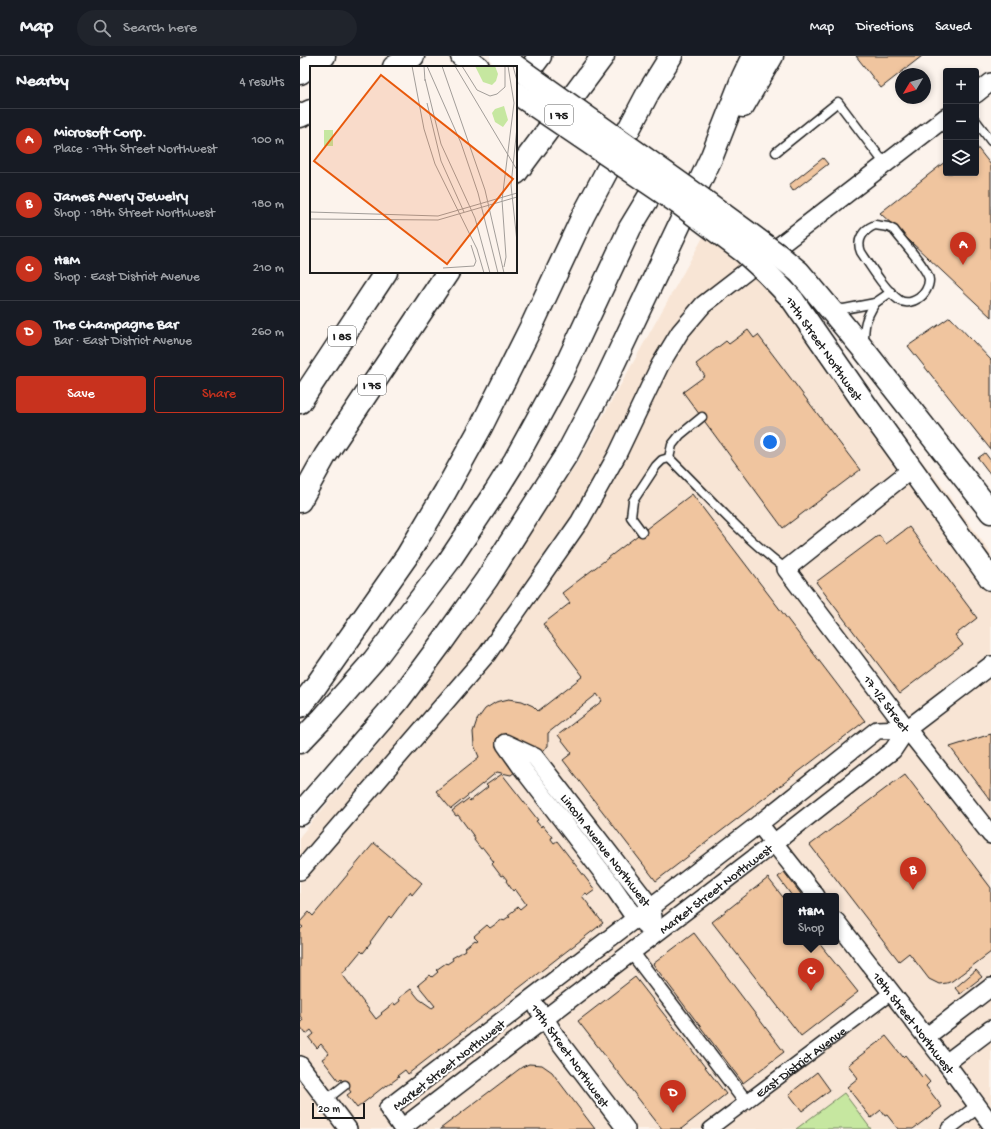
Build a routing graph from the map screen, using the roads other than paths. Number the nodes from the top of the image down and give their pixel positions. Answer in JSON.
{"nodes":[{"id":1,"x":324,"y":56,"type":"edge"},
{"id":2,"x":412,"y":56,"type":"edge"},
{"id":3,"x":462,"y":56,"type":"edge"},
{"id":4,"x":501,"y":56,"type":"edge"},
{"id":5,"x":540,"y":56,"type":"edge"},
{"id":6,"x":603,"y":56,"type":"edge"},
{"id":7,"x":671,"y":56,"type":"edge"},
{"id":8,"x":753,"y":56,"type":"edge"},
{"id":9,"x":772,"y":56,"type":"edge"},
{"id":10,"x":396,"y":66,"type":"edge"},
{"id":11,"x":477,"y":66,"type":"edge"},
{"id":12,"x":514,"y":66,"type":"edge"},
{"id":13,"x":517,"y":69,"type":"edge"},
{"id":14,"x":300,"y":72,"type":"edge"},
{"id":15,"x":991,"y":82,"type":"edge"},
{"id":16,"x":517,"y":87,"type":"edge"},
{"id":17,"x":979,"y":92,"type":"edge"},
{"id":18,"x":517,"y":94,"type":"edge"},
{"id":19,"x":310,"y":111,"type":"edge"},
{"id":20,"x":300,"y":116,"type":"edge"},
{"id":21,"x":943,"y":119,"type":"edge"},
{"id":22,"x":979,"y":125,"type":"edge"},
{"id":23,"x":991,"y":141,"type":"edge"},
{"id":24,"x":776,"y":152,"type":"dead end"},
{"id":25,"x":712,"y":156,"type":"junction"},
{"id":26,"x":885,"y":164,"type":"junction"},
{"id":27,"x":517,"y":172,"type":"edge"},
{"id":28,"x":659,"y":180,"type":"junction"},
{"id":29,"x":385,"y":273,"type":"edge"},
{"id":30,"x":447,"y":273,"type":"edge"},
{"id":31,"x":891,"y":292,"type":"junction"},
{"id":32,"x":876,"y":303,"type":"junction"},
{"id":33,"x":828,"y":307,"type":"junction"},
{"id":34,"x":864,"y":350,"type":"junction"},
{"id":35,"x":300,"y":402,"type":"edge"},
{"id":36,"x":702,"y":417,"type":"dead end"},
{"id":37,"x":669,"y":458,"type":"junction"},
{"id":38,"x":912,"y":469,"type":"junction"},
{"id":39,"x":300,"y":501,"type":"edge"},
{"id":40,"x":991,"y":512,"type":"edge"},
{"id":41,"x":642,"y":532,"type":"dead end"},
{"id":42,"x":786,"y":569,"type":"junction"},
{"id":43,"x":991,"y":579,"type":"edge"},
{"id":44,"x":991,"y":665,"type":"edge"},
{"id":45,"x":300,"y":706,"type":"edge"},
{"id":46,"x":907,"y":729,"type":"junction"},
{"id":47,"x":300,"y":742,"type":"edge"},
{"id":48,"x":300,"y":814,"type":"edge"},
{"id":49,"x":759,"y":824,"type":"junction"},
{"id":50,"x":991,"y":835,"type":"edge"},
{"id":51,"x":774,"y":843,"type":"junction"},
{"id":52,"x":300,"y":871,"type":"edge"},
{"id":53,"x":814,"y":893,"type":"edge"},
{"id":54,"x":651,"y":907,"type":"junction"},
{"id":55,"x":637,"y":918,"type":"junction"},
{"id":56,"x":839,"y":925,"type":"edge"},
{"id":57,"x":655,"y":933,"type":"junction"},
{"id":58,"x":631,"y":951,"type":"junction"},
{"id":59,"x":991,"y":987,"type":"edge"},
{"id":60,"x":892,"y":992,"type":"junction"},
{"id":61,"x":530,"y":1000,"type":"junction"},
{"id":62,"x":544,"y":1017,"type":"junction"},
{"id":63,"x":991,"y":1029,"type":"edge"},
{"id":64,"x":926,"y":1037,"type":"junction"},
{"id":65,"x":946,"y":1063,"type":"junction"},
{"id":66,"x":300,"y":1066,"type":"edge"},
{"id":67,"x":345,"y":1085,"type":"dead end"},
{"id":68,"x":326,"y":1100,"type":"junction"},
{"id":69,"x":746,"y":1102,"type":"junction"},
{"id":70,"x":977,"y":1107,"type":"junction"},
{"id":71,"x":991,"y":1124,"type":"edge"},
{"id":72,"x":348,"y":1129,"type":"edge"},
{"id":73,"x":626,"y":1129,"type":"edge"},
{"id":74,"x":710,"y":1129,"type":"edge"},
{"id":75,"x":948,"y":1129,"type":"edge"}],
"edges":[{"from":1,"to":14,"type":"main road"},
{"from":2,"to":10,"type":"main road"},
{"from":3,"to":11,"type":"main road"},
{"from":4,"to":12,"type":"main road","name":"17th Street Northwest","bridge":true},
{"from":5,"to":16,"type":"main road"},
{"from":6,"to":27,"type":"main road","number":"I 75"},
{"from":7,"to":45,"type":"main road"},
{"from":8,"to":25,"type":"main road"},
{"from":9,"to":25,"type":"main road"},
{"from":13,"to":28,"type":"main road","name":"17th Street Northwest","bridge":true},
{"from":15,"to":17,"type":"street"},
{"from":18,"to":28,"type":"main road","name":"17th Street Northwest","bridge":true},
{"from":19,"to":20,"type":"main road"},
{"from":21,"to":26,"type":"street"},
{"from":22,"to":23,"type":"lane"},
{"from":24,"to":26,"type":"lane"},
{"from":25,"to":48,"type":"main road"},
{"from":26,"to":52,"type":"street"},
{"from":28,"to":33,"type":"main road","name":"17th Street Northwest","bridge":true},
{"from":28,"to":38,"type":"main road","name":"17th Street Northwest","bridge":true},
{"from":28,"to":47,"type":"main road"},
{"from":29,"to":35,"type":"main road","number":"I 85"},
{"from":30,"to":39,"type":"main road","number":"I 75"},
{"from":31,"to":31,"type":"lane"},
{"from":31,"to":32,"type":"lane"},
{"from":32,"to":33,"type":"lane"},
{"from":32,"to":34,"type":"lane"},
{"from":33,"to":34,"type":"main road","name":"17th Street Northwest"},
{"from":34,"to":40,"type":"main road","name":"17th Street Northwest"},
{"from":36,"to":37,"type":"lane"},
{"from":37,"to":41,"type":"lane"},
{"from":37,"to":42,"type":"lane"},
{"from":38,"to":42,"type":"street"},
{"from":38,"to":43,"type":"main road","name":"17th Street Northwest"},
{"from":42,"to":46,"type":"street","name":"17 1/2 Street"},
{"from":44,"to":46,"type":"street","name":"Market Street Northwest"},
{"from":46,"to":49,"type":"street","name":"Market Street Northwest"},
{"from":46,"to":50,"type":"street","name":"17 1/2 Street"},
{"from":46,"to":51,"type":"street","name":"Market Street Northwest"},
{"from":49,"to":51,"type":"street"},
{"from":49,"to":54,"type":"street","name":"Market Street Northwest"},
{"from":51,"to":53,"type":"street"},
{"from":51,"to":57,"type":"street","name":"Market Street Northwest"},
{"from":54,"to":55,"type":"street","name":"Market Street Northwest"},
{"from":54,"to":55,"type":"street","name":"Lincoln Avenue Northwest"},
{"from":54,"to":57,"type":"street","name":"Lincoln Avenue Northwest"},
{"from":55,"to":57,"type":"street","name":"Lincoln Avenue Northwest"},
{"from":55,"to":61,"type":"street","name":"Market Street Northwest"},
{"from":56,"to":60,"type":"street","name":"18th Street Northwest"},
{"from":57,"to":58,"type":"street","name":"Market Street Northwest"},
{"from":58,"to":62,"type":"street","name":"Market Street Northwest"},
{"from":58,"to":69,"type":"street"},
{"from":59,"to":64,"type":"street"},
{"from":60,"to":64,"type":"street","name":"18th Street Northwest"},
{"from":60,"to":69,"type":"street","name":"East District Avenue"},
{"from":61,"to":62,"type":"street","name":"19th Street Northwest"},
{"from":61,"to":62,"type":"street","name":"Market Street Northwest"},
{"from":62,"to":73,"type":"street","name":"19th Street Northwest"},
{"from":63,"to":65,"type":"street"},
{"from":64,"to":65,"type":"street","name":"18th Street Northwest"},
{"from":65,"to":70,"type":"street","name":"18th Street Northwest"},
{"from":66,"to":68,"type":"street"},
{"from":67,"to":68,"type":"lane"},
{"from":68,"to":72,"type":"street"},
{"from":69,"to":74,"type":"street","name":"East District Avenue"},
{"from":70,"to":71,"type":"street","name":"18th Street Northwest"},
{"from":70,"to":75,"type":"street"}]}
